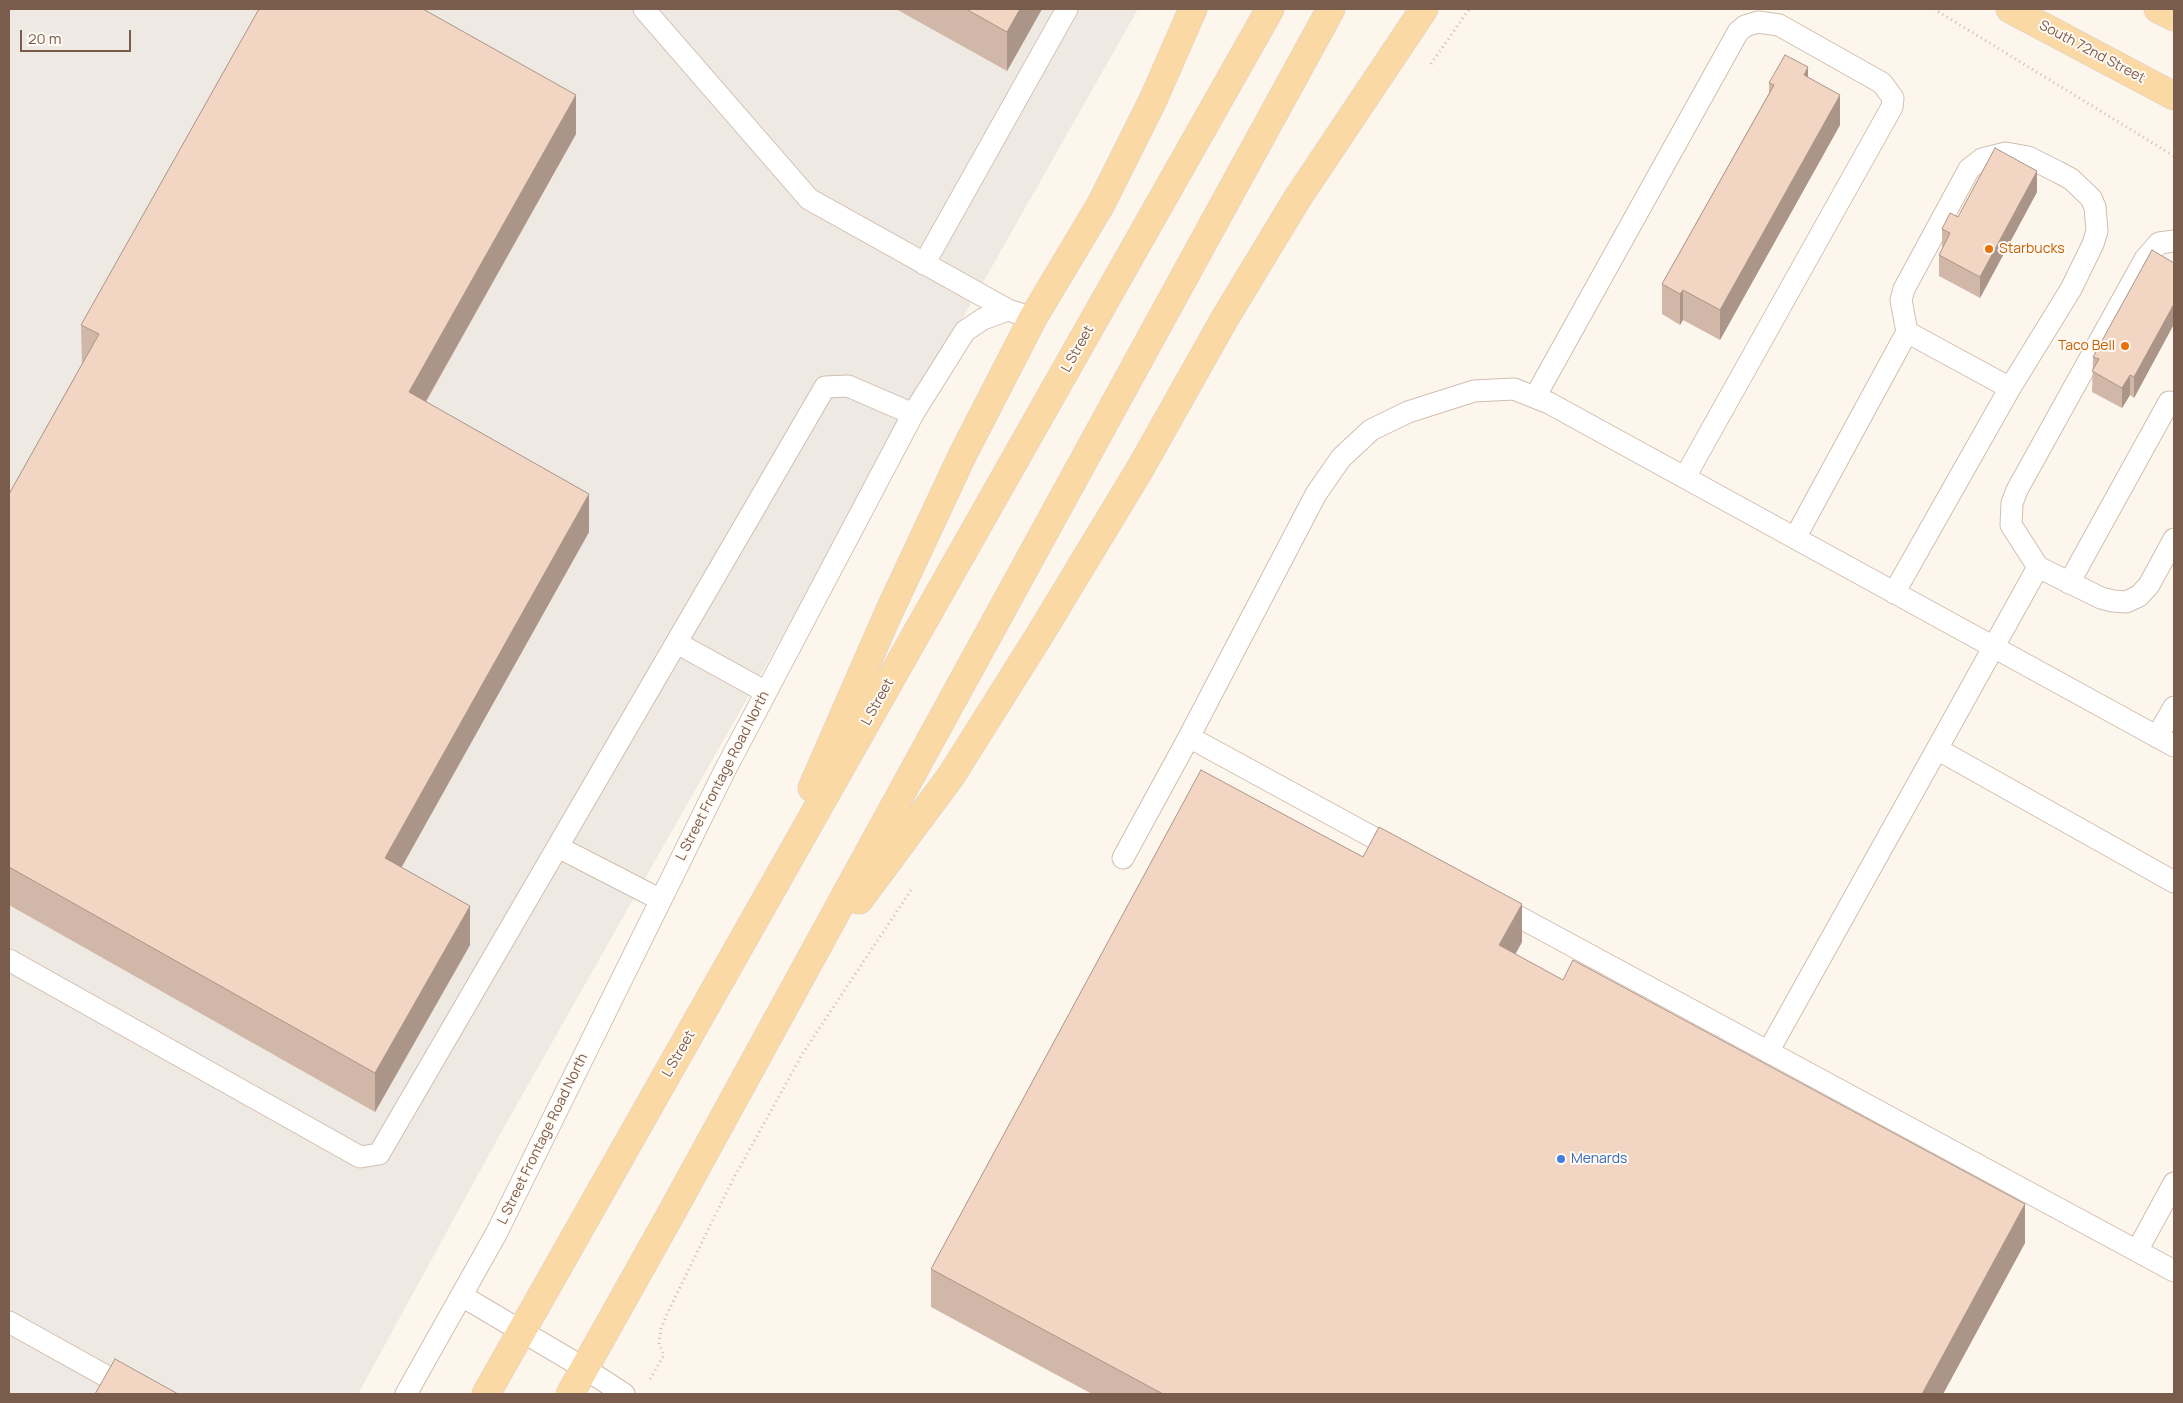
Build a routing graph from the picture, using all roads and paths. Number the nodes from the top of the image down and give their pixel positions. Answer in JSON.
{"nodes":[{"id":1,"x":644,"y":9,"type":"edge"},
{"id":2,"x":1067,"y":9,"type":"edge"},
{"id":3,"x":1193,"y":9,"type":"edge"},
{"id":4,"x":1331,"y":9,"type":"edge"},
{"id":5,"x":1424,"y":9,"type":"edge"},
{"id":6,"x":1934,"y":9,"type":"edge"},
{"id":7,"x":2010,"y":9,"type":"edge"},
{"id":8,"x":2158,"y":9,"type":"edge"},
{"id":9,"x":2174,"y":17,"type":"edge"},
{"id":10,"x":1264,"y":18,"type":"edge"},
{"id":11,"x":2174,"y":96,"type":"edge"},
{"id":12,"x":2174,"y":156,"type":"edge"},
{"id":13,"x":2174,"y":241,"type":"edge"},
{"id":14,"x":924,"y":264,"type":"junction"},
{"id":15,"x":1021,"y":314,"type":"junction"},
{"id":16,"x":1907,"y":332,"type":"junction"},
{"id":17,"x":2010,"y":388,"type":"junction"},
{"id":18,"x":1535,"y":397,"type":"junction"},
{"id":19,"x":2172,"y":403,"type":"edge"},
{"id":20,"x":913,"y":414,"type":"junction"},
{"id":21,"x":1685,"y":477,"type":"junction"},
{"id":22,"x":1794,"y":538,"type":"junction"},
{"id":23,"x":2174,"y":539,"type":"edge"},
{"id":24,"x":2038,"y":567,"type":"junction"},
{"id":25,"x":2069,"y":583,"type":"junction"},
{"id":26,"x":1894,"y":593,"type":"junction"},
{"id":27,"x":677,"y":643,"type":"junction"},
{"id":28,"x":1993,"y":647,"type":"junction"},
{"id":29,"x":766,"y":692,"type":"junction"},
{"id":30,"x":2174,"y":707,"type":"edge"},
{"id":31,"x":1189,"y":737,"type":"junction"},
{"id":32,"x":2166,"y":742,"type":"edge"},
{"id":33,"x":1937,"y":749,"type":"junction"},
{"id":34,"x":558,"y":847,"type":"junction"},
{"id":35,"x":1123,"y":858,"type":"dead end"},
{"id":36,"x":1416,"y":861,"type":"edge"},
{"id":37,"x":2174,"y":882,"type":"edge"},
{"id":38,"x":1481,"y":896,"type":"edge"},
{"id":39,"x":661,"y":900,"type":"junction"},
{"id":40,"x":752,"y":926,"type":"junction"},
{"id":41,"x":9,"y":960,"type":"edge"},
{"id":42,"x":798,"y":983,"type":"junction"},
{"id":43,"x":1768,"y":1052,"type":"junction"},
{"id":44,"x":2174,"y":1183,"type":"edge"},
{"id":45,"x":2137,"y":1251,"type":"junction"},
{"id":46,"x":2174,"y":1271,"type":"edge"},
{"id":47,"x":462,"y":1296,"type":"junction"},
{"id":48,"x":9,"y":1322,"type":"edge"},
{"id":49,"x":523,"y":1331,"type":"junction"},
{"id":50,"x":584,"y":1368,"type":"junction"},
{"id":51,"x":138,"y":1394,"type":"edge"},
{"id":52,"x":406,"y":1394,"type":"edge"},
{"id":53,"x":486,"y":1394,"type":"edge"},
{"id":54,"x":570,"y":1394,"type":"edge"},
{"id":55,"x":624,"y":1394,"type":"edge"}],
"edges":[{"from":1,"to":14,"type":"lane"},
{"from":2,"to":14,"type":"lane"},
{"from":3,"to":15,"type":"main road"},
{"from":4,"to":42,"type":"main road"},
{"from":5,"to":42,"type":"main road"},
{"from":6,"to":12,"type":"path"},
{"from":7,"to":11,"type":"main road","name":"South 72nd Street"},
{"from":8,"to":9,"type":"main road"},
{"from":10,"to":40,"type":"main road","name":"L Street"},
{"from":13,"to":24,"type":"lane"},
{"from":14,"to":15,"type":"lane"},
{"from":15,"to":20,"type":"lane","name":"L Street Frontage Road North"},
{"from":15,"to":40,"type":"main road"},
{"from":16,"to":17,"type":"lane"},
{"from":16,"to":17,"type":"lane"},
{"from":16,"to":22,"type":"lane"},
{"from":17,"to":26,"type":"lane"},
{"from":18,"to":21,"type":"lane"},
{"from":18,"to":21,"type":"lane"},
{"from":18,"to":31,"type":"lane"},
{"from":19,"to":25,"type":"lane"},
{"from":20,"to":27,"type":"lane"},
{"from":20,"to":29,"type":"lane","name":"L Street Frontage Road North"},
{"from":21,"to":22,"type":"lane"},
{"from":22,"to":26,"type":"lane"},
{"from":23,"to":25,"type":"lane"},
{"from":24,"to":25,"type":"lane"},
{"from":24,"to":28,"type":"lane"},
{"from":26,"to":28,"type":"lane"},
{"from":27,"to":29,"type":"lane"},
{"from":27,"to":34,"type":"lane"},
{"from":28,"to":32,"type":"lane"},
{"from":28,"to":33,"type":"lane"},
{"from":29,"to":39,"type":"lane","name":"L Street Frontage Road North"},
{"from":30,"to":32,"type":"lane"},
{"from":31,"to":35,"type":"lane"},
{"from":31,"to":36,"type":"lane"},
{"from":33,"to":37,"type":"lane"},
{"from":33,"to":43,"type":"lane"},
{"from":34,"to":39,"type":"lane"},
{"from":34,"to":41,"type":"lane"},
{"from":38,"to":43,"type":"lane"},
{"from":39,"to":47,"type":"lane","name":"L Street Frontage Road North"},
{"from":40,"to":49,"type":"main road","name":"L Street"},
{"from":42,"to":50,"type":"main road"},
{"from":43,"to":45,"type":"lane"},
{"from":44,"to":45,"type":"lane"},
{"from":45,"to":46,"type":"lane"},
{"from":47,"to":49,"type":"lane"},
{"from":47,"to":52,"type":"lane","name":"L Street Frontage Road North"},
{"from":48,"to":51,"type":"lane"},
{"from":49,"to":50,"type":"lane"},
{"from":49,"to":53,"type":"main road","name":"L Street"},
{"from":50,"to":54,"type":"main road"},
{"from":50,"to":55,"type":"lane"}]}
